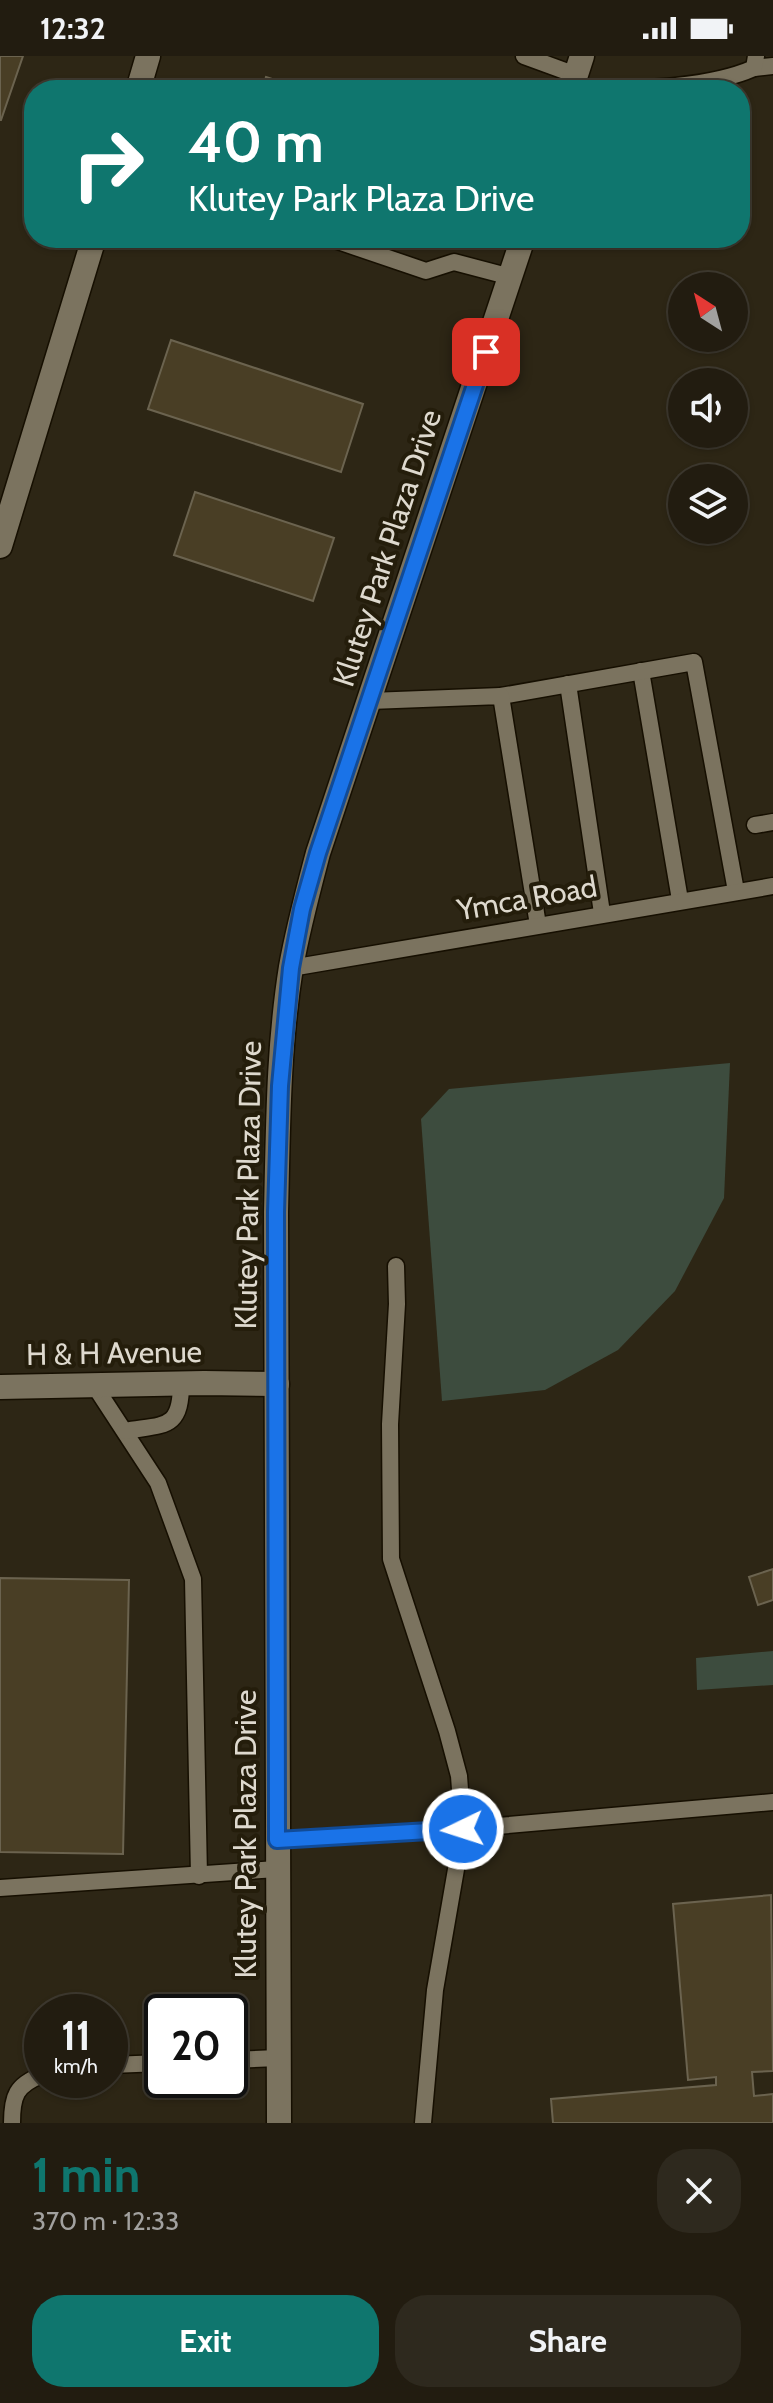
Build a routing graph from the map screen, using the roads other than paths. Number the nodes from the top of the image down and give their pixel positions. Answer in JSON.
{"nodes":[{"id":1,"x":148,"y":56,"type":"edge"},
{"id":2,"x":524,"y":56,"type":"edge"},
{"id":3,"x":755,"y":62,"type":"edge"},
{"id":4,"x":773,"y":66,"type":"edge"},
{"id":5,"x":578,"y":78,"type":"edge"},
{"id":6,"x":141,"y":80,"type":"edge"},
{"id":7,"x":707,"y":80,"type":"edge"},
{"id":8,"x":91,"y":248,"type":"edge"},
{"id":9,"x":358,"y":248,"type":"edge"},
{"id":10,"x":520,"y":248,"type":"edge"},
{"id":11,"x":511,"y":277,"type":"junction"},
{"id":12,"x":0,"y":546,"type":"edge"},
{"id":13,"x":641,"y":671,"type":"junction"},
{"id":14,"x":568,"y":684,"type":"junction"},
{"id":15,"x":501,"y":696,"type":"junction"},
{"id":16,"x":370,"y":701,"type":"junction"},
{"id":17,"x":773,"y":822,"type":"edge"},
{"id":18,"x":755,"y":825,"type":"dead end"},
{"id":19,"x":773,"y":886,"type":"edge"},
{"id":20,"x":736,"y":891,"type":"junction"},
{"id":21,"x":680,"y":900,"type":"junction"},
{"id":22,"x":602,"y":913,"type":"junction"},
{"id":23,"x":538,"y":925,"type":"junction"},
{"id":24,"x":291,"y":968,"type":"junction"},
{"id":25,"x":396,"y":1266,"type":"dead end"},
{"id":26,"x":181,"y":1383,"type":"junction"},
{"id":27,"x":277,"y":1384,"type":"junction"},
{"id":28,"x":94,"y":1385,"type":"junction"},
{"id":29,"x":0,"y":1387,"type":"edge"},
{"id":30,"x":125,"y":1431,"type":"junction"},
{"id":31,"x":773,"y":1802,"type":"edge"},
{"id":32,"x":463,"y":1829,"type":"junction"},
{"id":33,"x":277,"y":1840,"type":"junction"},
{"id":34,"x":277,"y":1869,"type":"junction"},
{"id":35,"x":199,"y":1876,"type":"junction"},
{"id":36,"x":0,"y":1888,"type":"edge"},
{"id":37,"x":278,"y":2058,"type":"junction"},
{"id":38,"x":248,"y":2059,"type":"edge"},
{"id":39,"x":24,"y":2085,"type":"edge"},
{"id":40,"x":12,"y":2123,"type":"edge"},
{"id":41,"x":279,"y":2123,"type":"edge"},
{"id":42,"x":423,"y":2123,"type":"edge"}],
"edges":[{"from":1,"to":6,"type":"street"},
{"from":2,"to":5,"type":"lane"},
{"from":3,"to":4,"type":"lane"},
{"from":3,"to":7,"type":"lane"},
{"from":8,"to":12,"type":"street"},
{"from":9,"to":11,"type":"lane"},
{"from":10,"to":11,"type":"street","name":"Klutey Park Plaza Drive"},
{"from":11,"to":16,"type":"street","name":"Klutey Park Plaza Drive"},
{"from":13,"to":14,"type":"lane"},
{"from":13,"to":20,"type":"lane"},
{"from":13,"to":21,"type":"lane"},
{"from":14,"to":15,"type":"lane"},
{"from":14,"to":22,"type":"lane"},
{"from":15,"to":16,"type":"lane"},
{"from":15,"to":23,"type":"lane"},
{"from":16,"to":24,"type":"street","name":"Klutey Park Plaza Drive"},
{"from":17,"to":18,"type":"lane"},
{"from":19,"to":20,"type":"lane","name":"Ymca Road"},
{"from":20,"to":21,"type":"lane","name":"Ymca Road"},
{"from":21,"to":22,"type":"lane","name":"Ymca Road"},
{"from":22,"to":23,"type":"lane","name":"Ymca Road"},
{"from":23,"to":24,"type":"lane","name":"Ymca Road"},
{"from":24,"to":27,"type":"street","name":"Klutey Park Plaza Drive"},
{"from":25,"to":32,"type":"lane"},
{"from":26,"to":27,"type":"street","name":"H & H Avenue"},
{"from":26,"to":28,"type":"street","name":"H & H Avenue"},
{"from":26,"to":30,"type":"lane"},
{"from":27,"to":33,"type":"street","name":"Klutey Park Plaza Drive"},
{"from":28,"to":29,"type":"street","name":"H & H Avenue"},
{"from":28,"to":30,"type":"lane"},
{"from":30,"to":35,"type":"lane"},
{"from":31,"to":32,"type":"lane"},
{"from":32,"to":33,"type":"lane"},
{"from":32,"to":42,"type":"lane"},
{"from":33,"to":34,"type":"street","name":"Klutey Park Plaza Drive"},
{"from":34,"to":35,"type":"lane"},
{"from":34,"to":37,"type":"street","name":"Klutey Park Plaza Drive"},
{"from":35,"to":36,"type":"lane"},
{"from":37,"to":38,"type":"lane"},
{"from":37,"to":41,"type":"street","name":"Klutey Park Plaza Drive"},
{"from":39,"to":40,"type":"lane"}]}
